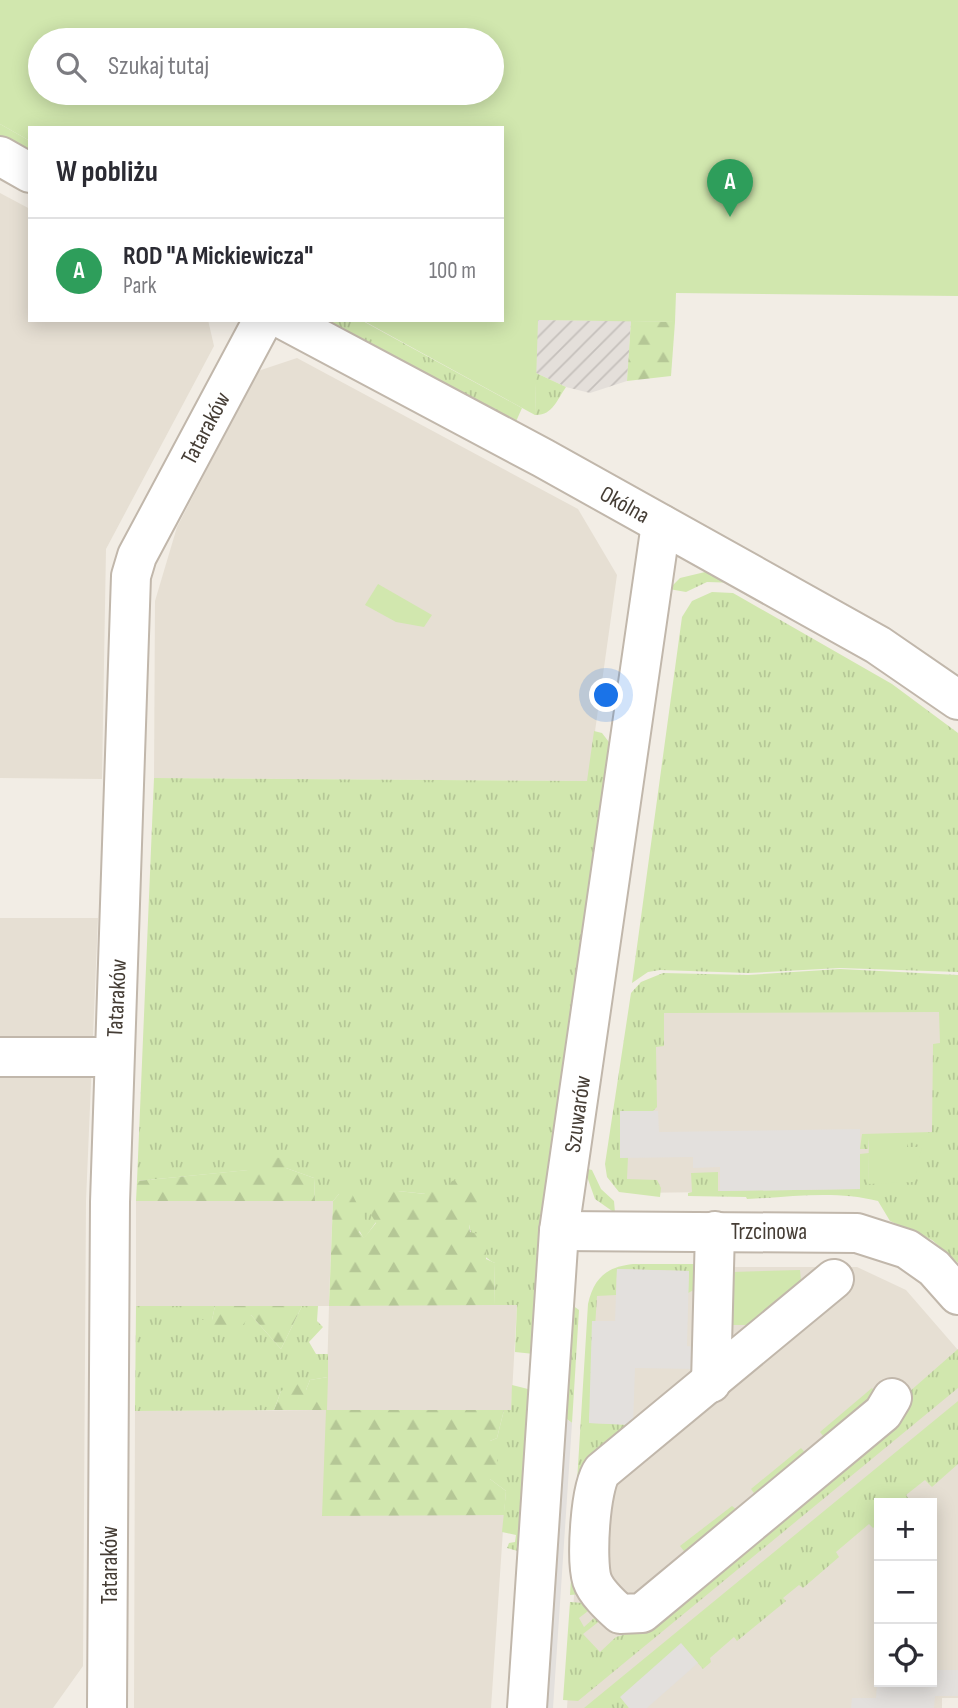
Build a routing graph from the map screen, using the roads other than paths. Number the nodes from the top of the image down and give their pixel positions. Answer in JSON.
{"nodes":[{"id":1,"x":0,"y":156,"type":"edge"},
{"id":2,"x":28,"y":172,"type":"edge"},
{"id":3,"x":262,"y":322,"type":"edge"},
{"id":4,"x":288,"y":322,"type":"edge"},
{"id":5,"x":661,"y":524,"type":"junction"},
{"id":6,"x":958,"y":700,"type":"edge"},
{"id":7,"x":0,"y":1057,"type":"edge"},
{"id":8,"x":113,"y":1057,"type":"junction"},
{"id":9,"x":559,"y":1231,"type":"junction"},
{"id":10,"x":715,"y":1231,"type":"junction"},
{"id":11,"x":834,"y":1279,"type":"dead end"},
{"id":12,"x":958,"y":1295,"type":"edge"},
{"id":13,"x":711,"y":1382,"type":"junction"},
{"id":14,"x":892,"y":1398,"type":"dead end"},
{"id":15,"x":107,"y":1708,"type":"edge"},
{"id":16,"x":527,"y":1708,"type":"edge"}],
"edges":[{"from":1,"to":2,"type":"street"},
{"from":3,"to":8,"type":"street","name":"Tataraków"},
{"from":4,"to":5,"type":"street","name":"Okólna"},
{"from":5,"to":6,"type":"street","name":"Okólna"},
{"from":5,"to":9,"type":"street","name":"Szuwarów"},
{"from":7,"to":8,"type":"street"},
{"from":8,"to":15,"type":"street","name":"Tataraków"},
{"from":9,"to":10,"type":"street","name":"Trzcinowa"},
{"from":9,"to":16,"type":"street","name":"Szuwarów"},
{"from":10,"to":12,"type":"street","name":"Trzcinowa"},
{"from":10,"to":13,"type":"street"},
{"from":11,"to":13,"type":"street"},
{"from":13,"to":14,"type":"street"}]}
